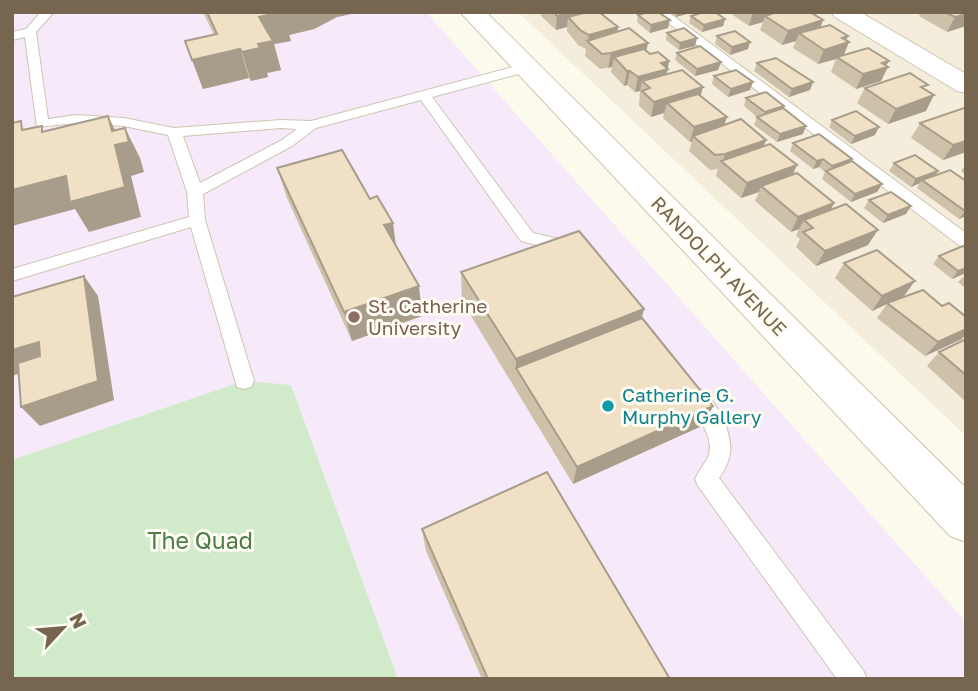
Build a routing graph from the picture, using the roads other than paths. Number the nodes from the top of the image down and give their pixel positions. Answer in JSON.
{"nodes":[{"id":1,"x":48,"y":12,"type":"edge"},
{"id":2,"x":472,"y":12,"type":"edge"},
{"id":3,"x":660,"y":12,"type":"edge"},
{"id":4,"x":843,"y":12,"type":"edge"},
{"id":5,"x":30,"y":32,"type":"junction"},
{"id":6,"x":12,"y":36,"type":"edge"},
{"id":7,"x":525,"y":68,"type":"junction"},
{"id":8,"x":966,"y":85,"type":"edge"},
{"id":9,"x":424,"y":95,"type":"junction"},
{"id":10,"x":311,"y":125,"type":"junction"},
{"id":11,"x":174,"y":132,"type":"junction"},
{"id":12,"x":195,"y":192,"type":"junction"},
{"id":13,"x":197,"y":220,"type":"junction"},
{"id":14,"x":966,"y":242,"type":"edge"},
{"id":15,"x":585,"y":260,"type":"edge"},
{"id":16,"x":12,"y":275,"type":"edge"},
{"id":17,"x":244,"y":381,"type":"dead end"},
{"id":18,"x":688,"y":387,"type":"edge"},
{"id":19,"x":966,"y":520,"type":"edge"},
{"id":20,"x":854,"y":679,"type":"edge"}],
"edges":[{"from":1,"to":5,"type":"lane"},
{"from":2,"to":7,"type":"main road","name":"RANDOLPH AVENUE"},
{"from":3,"to":14,"type":"lane"},
{"from":4,"to":8,"type":"main road"},
{"from":5,"to":6,"type":"lane"},
{"from":5,"to":11,"type":"lane"},
{"from":7,"to":9,"type":"lane"},
{"from":7,"to":19,"type":"main road","name":"RANDOLPH AVENUE"},
{"from":9,"to":10,"type":"lane"},
{"from":9,"to":15,"type":"lane"},
{"from":10,"to":11,"type":"lane"},
{"from":10,"to":12,"type":"lane"},
{"from":11,"to":12,"type":"lane"},
{"from":12,"to":13,"type":"lane"},
{"from":13,"to":16,"type":"lane"},
{"from":13,"to":17,"type":"lane"},
{"from":18,"to":20,"type":"lane"}]}
